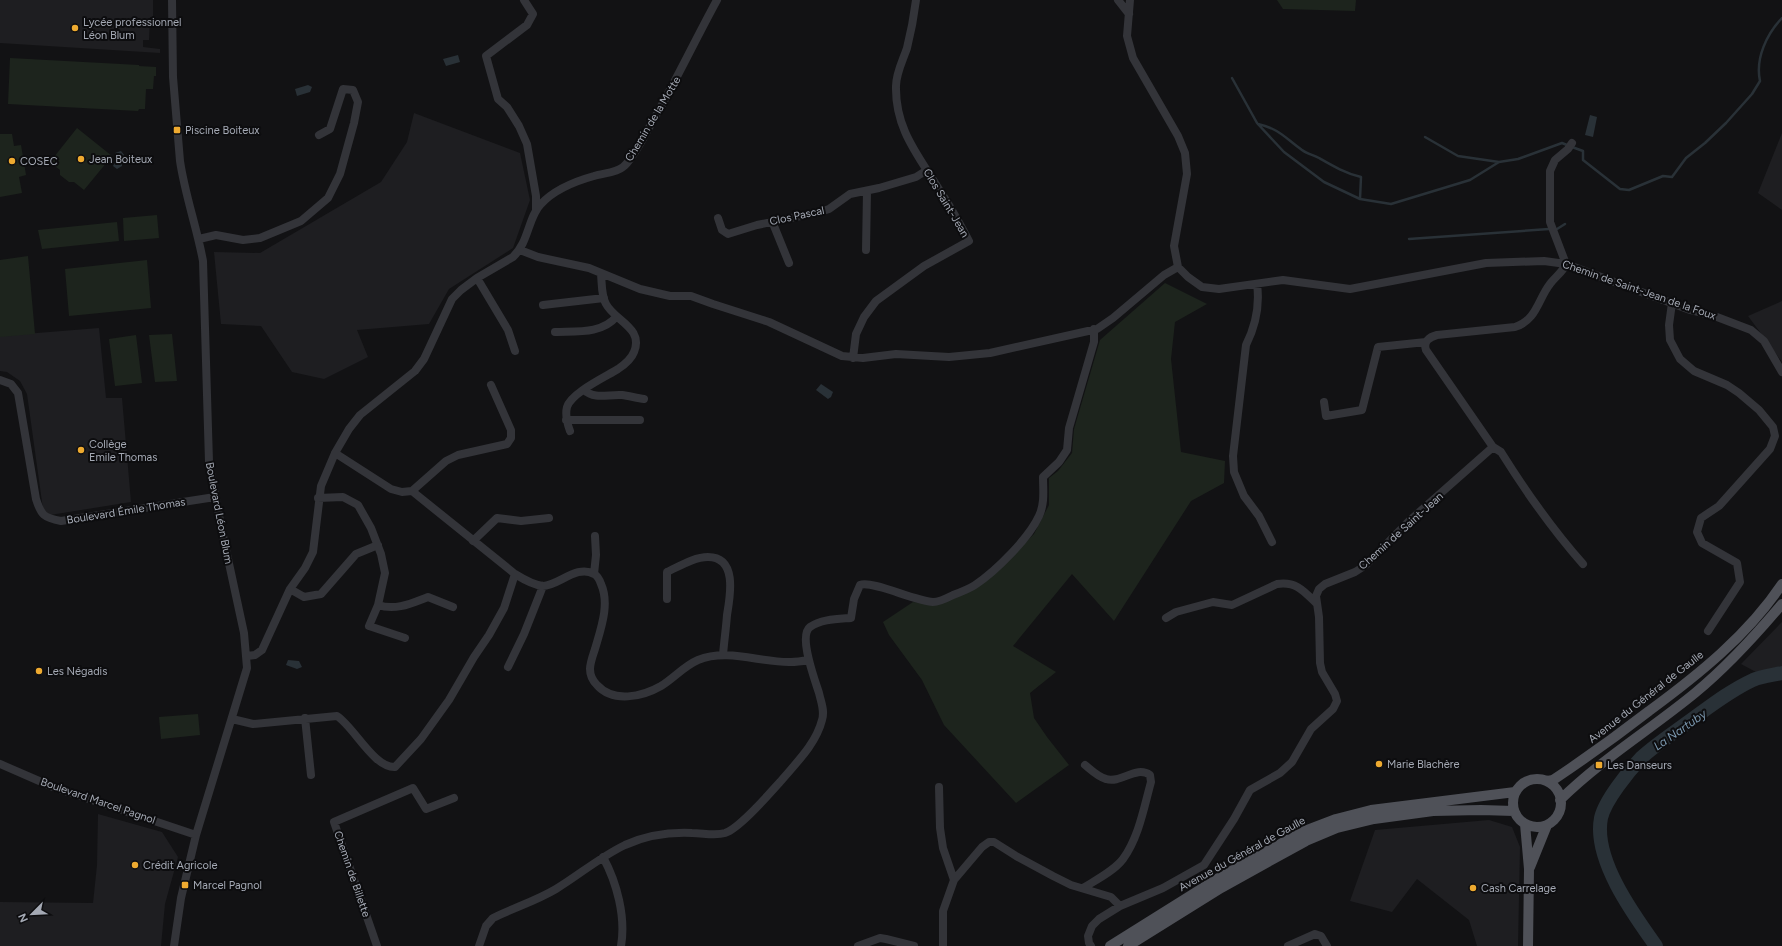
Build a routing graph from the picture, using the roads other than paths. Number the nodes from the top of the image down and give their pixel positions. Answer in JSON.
{"nodes":[{"id":1,"x":172,"y":0,"type":"edge"},
{"id":2,"x":524,"y":0,"type":"edge"},
{"id":3,"x":717,"y":0,"type":"edge"},
{"id":4,"x":916,"y":0,"type":"edge"},
{"id":5,"x":1118,"y":0,"type":"edge"},
{"id":6,"x":1130,"y":0,"type":"edge"},
{"id":7,"x":1129,"y":14,"type":"junction"},
{"id":8,"x":318,"y":135,"type":"dead end"},
{"id":9,"x":1570,"y":146,"type":"dead end"},
{"id":10,"x":927,"y":170,"type":"junction"},
{"id":11,"x":867,"y":191,"type":"junction"},
{"id":12,"x":536,"y":210,"type":"junction"},
{"id":13,"x":718,"y":218,"type":"dead end"},
{"id":14,"x":772,"y":221,"type":"junction"},
{"id":15,"x":199,"y":238,"type":"junction"},
{"id":16,"x":520,"y":250,"type":"junction"},
{"id":17,"x":866,"y":250,"type":"dead end"},
{"id":18,"x":789,"y":263,"type":"dead end"},
{"id":19,"x":1566,"y":264,"type":"junction"},
{"id":20,"x":1178,"y":266,"type":"junction"},
{"id":21,"x":601,"y":274,"type":"junction"},
{"id":22,"x":477,"y":278,"type":"junction"},
{"id":23,"x":1257,"y":284,"type":"junction"},
{"id":24,"x":604,"y":298,"type":"junction"},
{"id":25,"x":1672,"y":303,"type":"junction"},
{"id":26,"x":543,"y":305,"type":"dead end"},
{"id":27,"x":616,"y":317,"type":"junction"},
{"id":28,"x":1094,"y":329,"type":"junction"},
{"id":29,"x":555,"y":332,"type":"dead end"},
{"id":30,"x":1426,"y":342,"type":"junction"},
{"id":31,"x":515,"y":351,"type":"dead end"},
{"id":32,"x":853,"y":358,"type":"junction"},
{"id":33,"x":1782,"y":372,"type":"edge"},
{"id":34,"x":0,"y":380,"type":"edge"},
{"id":35,"x":491,"y":385,"type":"dead end"},
{"id":36,"x":584,"y":390,"type":"junction"},
{"id":37,"x":644,"y":399,"type":"dead end"},
{"id":38,"x":1324,"y":402,"type":"dead end"},
{"id":39,"x":566,"y":420,"type":"junction"},
{"id":40,"x":640,"y":420,"type":"dead end"},
{"id":41,"x":570,"y":431,"type":"dead end"},
{"id":42,"x":1493,"y":447,"type":"junction"},
{"id":43,"x":335,"y":453,"type":"junction"},
{"id":44,"x":412,"y":491,"type":"junction"},
{"id":45,"x":215,"y":497,"type":"junction"},
{"id":46,"x":318,"y":498,"type":"junction"},
{"id":47,"x":549,"y":518,"type":"dead end"},
{"id":48,"x":595,"y":536,"type":"dead end"},
{"id":49,"x":473,"y":541,"type":"junction"},
{"id":50,"x":1272,"y":542,"type":"dead end"},
{"id":51,"x":378,"y":545,"type":"junction"},
{"id":52,"x":1583,"y":564,"type":"dead end"},
{"id":53,"x":515,"y":574,"type":"junction"},
{"id":54,"x":594,"y":574,"type":"junction"},
{"id":55,"x":1782,"y":584,"type":"edge"},
{"id":56,"x":543,"y":586,"type":"junction"},
{"id":57,"x":290,"y":589,"type":"junction"},
{"id":58,"x":667,"y":598,"type":"dead end"},
{"id":59,"x":1317,"y":604,"type":"junction"},
{"id":60,"x":1782,"y":604,"type":"edge"},
{"id":61,"x":378,"y":605,"type":"junction"},
{"id":62,"x":453,"y":607,"type":"dead end"},
{"id":63,"x":1166,"y":618,"type":"dead end"},
{"id":64,"x":1708,"y":631,"type":"dead end"},
{"id":65,"x":405,"y":638,"type":"dead end"},
{"id":66,"x":723,"y":655,"type":"junction"},
{"id":67,"x":247,"y":656,"type":"junction"},
{"id":68,"x":809,"y":660,"type":"junction"},
{"id":69,"x":508,"y":666,"type":"dead end"},
{"id":70,"x":305,"y":718,"type":"junction"},
{"id":71,"x":232,"y":719,"type":"junction"},
{"id":72,"x":0,"y":764,"type":"edge"},
{"id":73,"x":1085,"y":765,"type":"dead end"},
{"id":74,"x":311,"y":775,"type":"dead end"},
{"id":75,"x":1547,"y":781,"type":"junction"},
{"id":76,"x":940,"y":787,"type":"dead end"},
{"id":77,"x":1515,"y":792,"type":"junction"},
{"id":78,"x":454,"y":798,"type":"dead end"},
{"id":79,"x":1560,"y":800,"type":"junction"},
{"id":80,"x":1514,"y":811,"type":"junction"},
{"id":81,"x":1525,"y":824,"type":"junction"},
{"id":82,"x":1546,"y":825,"type":"junction"},
{"id":83,"x":196,"y":835,"type":"junction"},
{"id":84,"x":603,"y":857,"type":"junction"},
{"id":85,"x":1529,"y":869,"type":"junction"},
{"id":86,"x":954,"y":880,"type":"junction"},
{"id":87,"x":1083,"y":888,"type":"junction"},
{"id":88,"x":1120,"y":906,"type":"junction"},
{"id":89,"x":174,"y":946,"type":"edge"},
{"id":90,"x":377,"y":946,"type":"edge"},
{"id":91,"x":479,"y":946,"type":"edge"},
{"id":92,"x":622,"y":946,"type":"edge"},
{"id":93,"x":858,"y":946,"type":"edge"},
{"id":94,"x":914,"y":946,"type":"edge"},
{"id":95,"x":943,"y":946,"type":"edge"},
{"id":96,"x":1091,"y":946,"type":"edge"},
{"id":97,"x":1110,"y":946,"type":"edge"},
{"id":98,"x":1128,"y":946,"type":"edge"},
{"id":99,"x":1288,"y":946,"type":"edge"},
{"id":100,"x":1327,"y":946,"type":"edge"},
{"id":101,"x":1528,"y":946,"type":"edge"}],
"edges":[{"from":1,"to":15,"type":"street","name":"Boulevard Léon Blum"},
{"from":2,"to":12,"type":"street"},
{"from":3,"to":12,"type":"street","name":"Chemin de la Motte"},
{"from":4,"to":10,"type":"street","name":"Clos Saint-Jean"},
{"from":5,"to":7,"type":"street"},
{"from":6,"to":7,"type":"street"},
{"from":7,"to":20,"type":"street"},
{"from":8,"to":15,"type":"street"},
{"from":9,"to":19,"type":"street"},
{"from":10,"to":11,"type":"street","name":"Clos Pascal"},
{"from":10,"to":32,"type":"street","name":"Clos Saint-Jean"},
{"from":11,"to":14,"type":"street","name":"Clos Pascal"},
{"from":11,"to":17,"type":"street"},
{"from":12,"to":16,"type":"street","name":"Chemin de la Motte"},
{"from":13,"to":14,"type":"street","name":"Clos Pascal"},
{"from":14,"to":18,"type":"street"},
{"from":15,"to":45,"type":"street","name":"Boulevard Léon Blum"},
{"from":16,"to":21,"type":"street"},
{"from":16,"to":22,"type":"street"},
{"from":19,"to":23,"type":"street","name":"Chemin de Saint-Jean de la Foux"},
{"from":19,"to":25,"type":"street","name":"Chemin de Saint-Jean de la Foux"},
{"from":19,"to":30,"type":"street"},
{"from":20,"to":23,"type":"street","name":"Chemin de Saint-Jean de la Foux"},
{"from":20,"to":28,"type":"street"},
{"from":21,"to":24,"type":"street"},
{"from":21,"to":32,"type":"street"},
{"from":22,"to":31,"type":"street"},
{"from":22,"to":43,"type":"street"},
{"from":23,"to":50,"type":"street"},
{"from":24,"to":26,"type":"street"},
{"from":24,"to":27,"type":"street"},
{"from":25,"to":33,"type":"street","name":"Chemin de Saint-Jean de la Foux"},
{"from":25,"to":64,"type":"street"},
{"from":27,"to":29,"type":"street"},
{"from":27,"to":36,"type":"street"},
{"from":28,"to":32,"type":"street"},
{"from":28,"to":68,"type":"street"},
{"from":30,"to":38,"type":"street"},
{"from":30,"to":42,"type":"street"},
{"from":34,"to":45,"type":"street","name":"Boulevard Émile Thomas"},
{"from":35,"to":44,"type":"street"},
{"from":36,"to":37,"type":"street"},
{"from":36,"to":39,"type":"street"},
{"from":39,"to":40,"type":"street"},
{"from":39,"to":41,"type":"street"},
{"from":42,"to":52,"type":"street"},
{"from":42,"to":59,"type":"street","name":"Chemin de Saint-Jean"},
{"from":43,"to":44,"type":"street"},
{"from":43,"to":46,"type":"street"},
{"from":44,"to":49,"type":"street"},
{"from":45,"to":67,"type":"street","name":"Boulevard Léon Blum"},
{"from":46,"to":51,"type":"street"},
{"from":46,"to":57,"type":"street"},
{"from":47,"to":49,"type":"street"},
{"from":48,"to":54,"type":"street"},
{"from":49,"to":53,"type":"street"},
{"from":51,"to":57,"type":"street"},
{"from":51,"to":61,"type":"street"},
{"from":53,"to":56,"type":"street"},
{"from":53,"to":70,"type":"street"},
{"from":54,"to":56,"type":"street"},
{"from":54,"to":66,"type":"street"},
{"from":55,"to":75,"type":"main road","name":"Avenue du Général de Gaulle"},
{"from":56,"to":69,"type":"street"},
{"from":57,"to":67,"type":"street"},
{"from":58,"to":66,"type":"street"},
{"from":59,"to":63,"type":"street"},
{"from":59,"to":88,"type":"street","name":"Chemin de Saint-Jean"},
{"from":60,"to":79,"type":"main road"},
{"from":61,"to":62,"type":"street"},
{"from":61,"to":65,"type":"street"},
{"from":66,"to":68,"type":"street"},
{"from":67,"to":71,"type":"street","name":"Boulevard Léon Blum"},
{"from":68,"to":84,"type":"street"},
{"from":70,"to":71,"type":"street"},
{"from":70,"to":74,"type":"street"},
{"from":71,"to":83,"type":"street","name":"Boulevard Léon Blum"},
{"from":72,"to":83,"type":"street","name":"Boulevard Marcel Pagnol"},
{"from":73,"to":87,"type":"street"},
{"from":75,"to":77,"type":"main road"},
{"from":75,"to":79,"type":"main road"},
{"from":76,"to":86,"type":"street"},
{"from":77,"to":80,"type":"main road"},
{"from":77,"to":97,"type":"main road","name":"Avenue du Général de Gaulle"},
{"from":78,"to":90,"type":"street","name":"Chemin de Billette"},
{"from":79,"to":82,"type":"main road"},
{"from":80,"to":81,"type":"main road"},
{"from":80,"to":98,"type":"main road","name":"Avenue du Général de Gaulle"},
{"from":81,"to":82,"type":"main road"},
{"from":81,"to":85,"type":"main road"},
{"from":82,"to":85,"type":"main road"},
{"from":83,"to":89,"type":"street","name":"Boulevard Léon Blum"},
{"from":84,"to":91,"type":"street"},
{"from":84,"to":92,"type":"street"},
{"from":85,"to":101,"type":"main road"},
{"from":86,"to":87,"type":"street"},
{"from":86,"to":95,"type":"street"},
{"from":87,"to":88,"type":"street"},
{"from":88,"to":96,"type":"street","name":"Chemin de Saint-Jean"},
{"from":93,"to":94,"type":"street"},
{"from":99,"to":100,"type":"street"}]}
